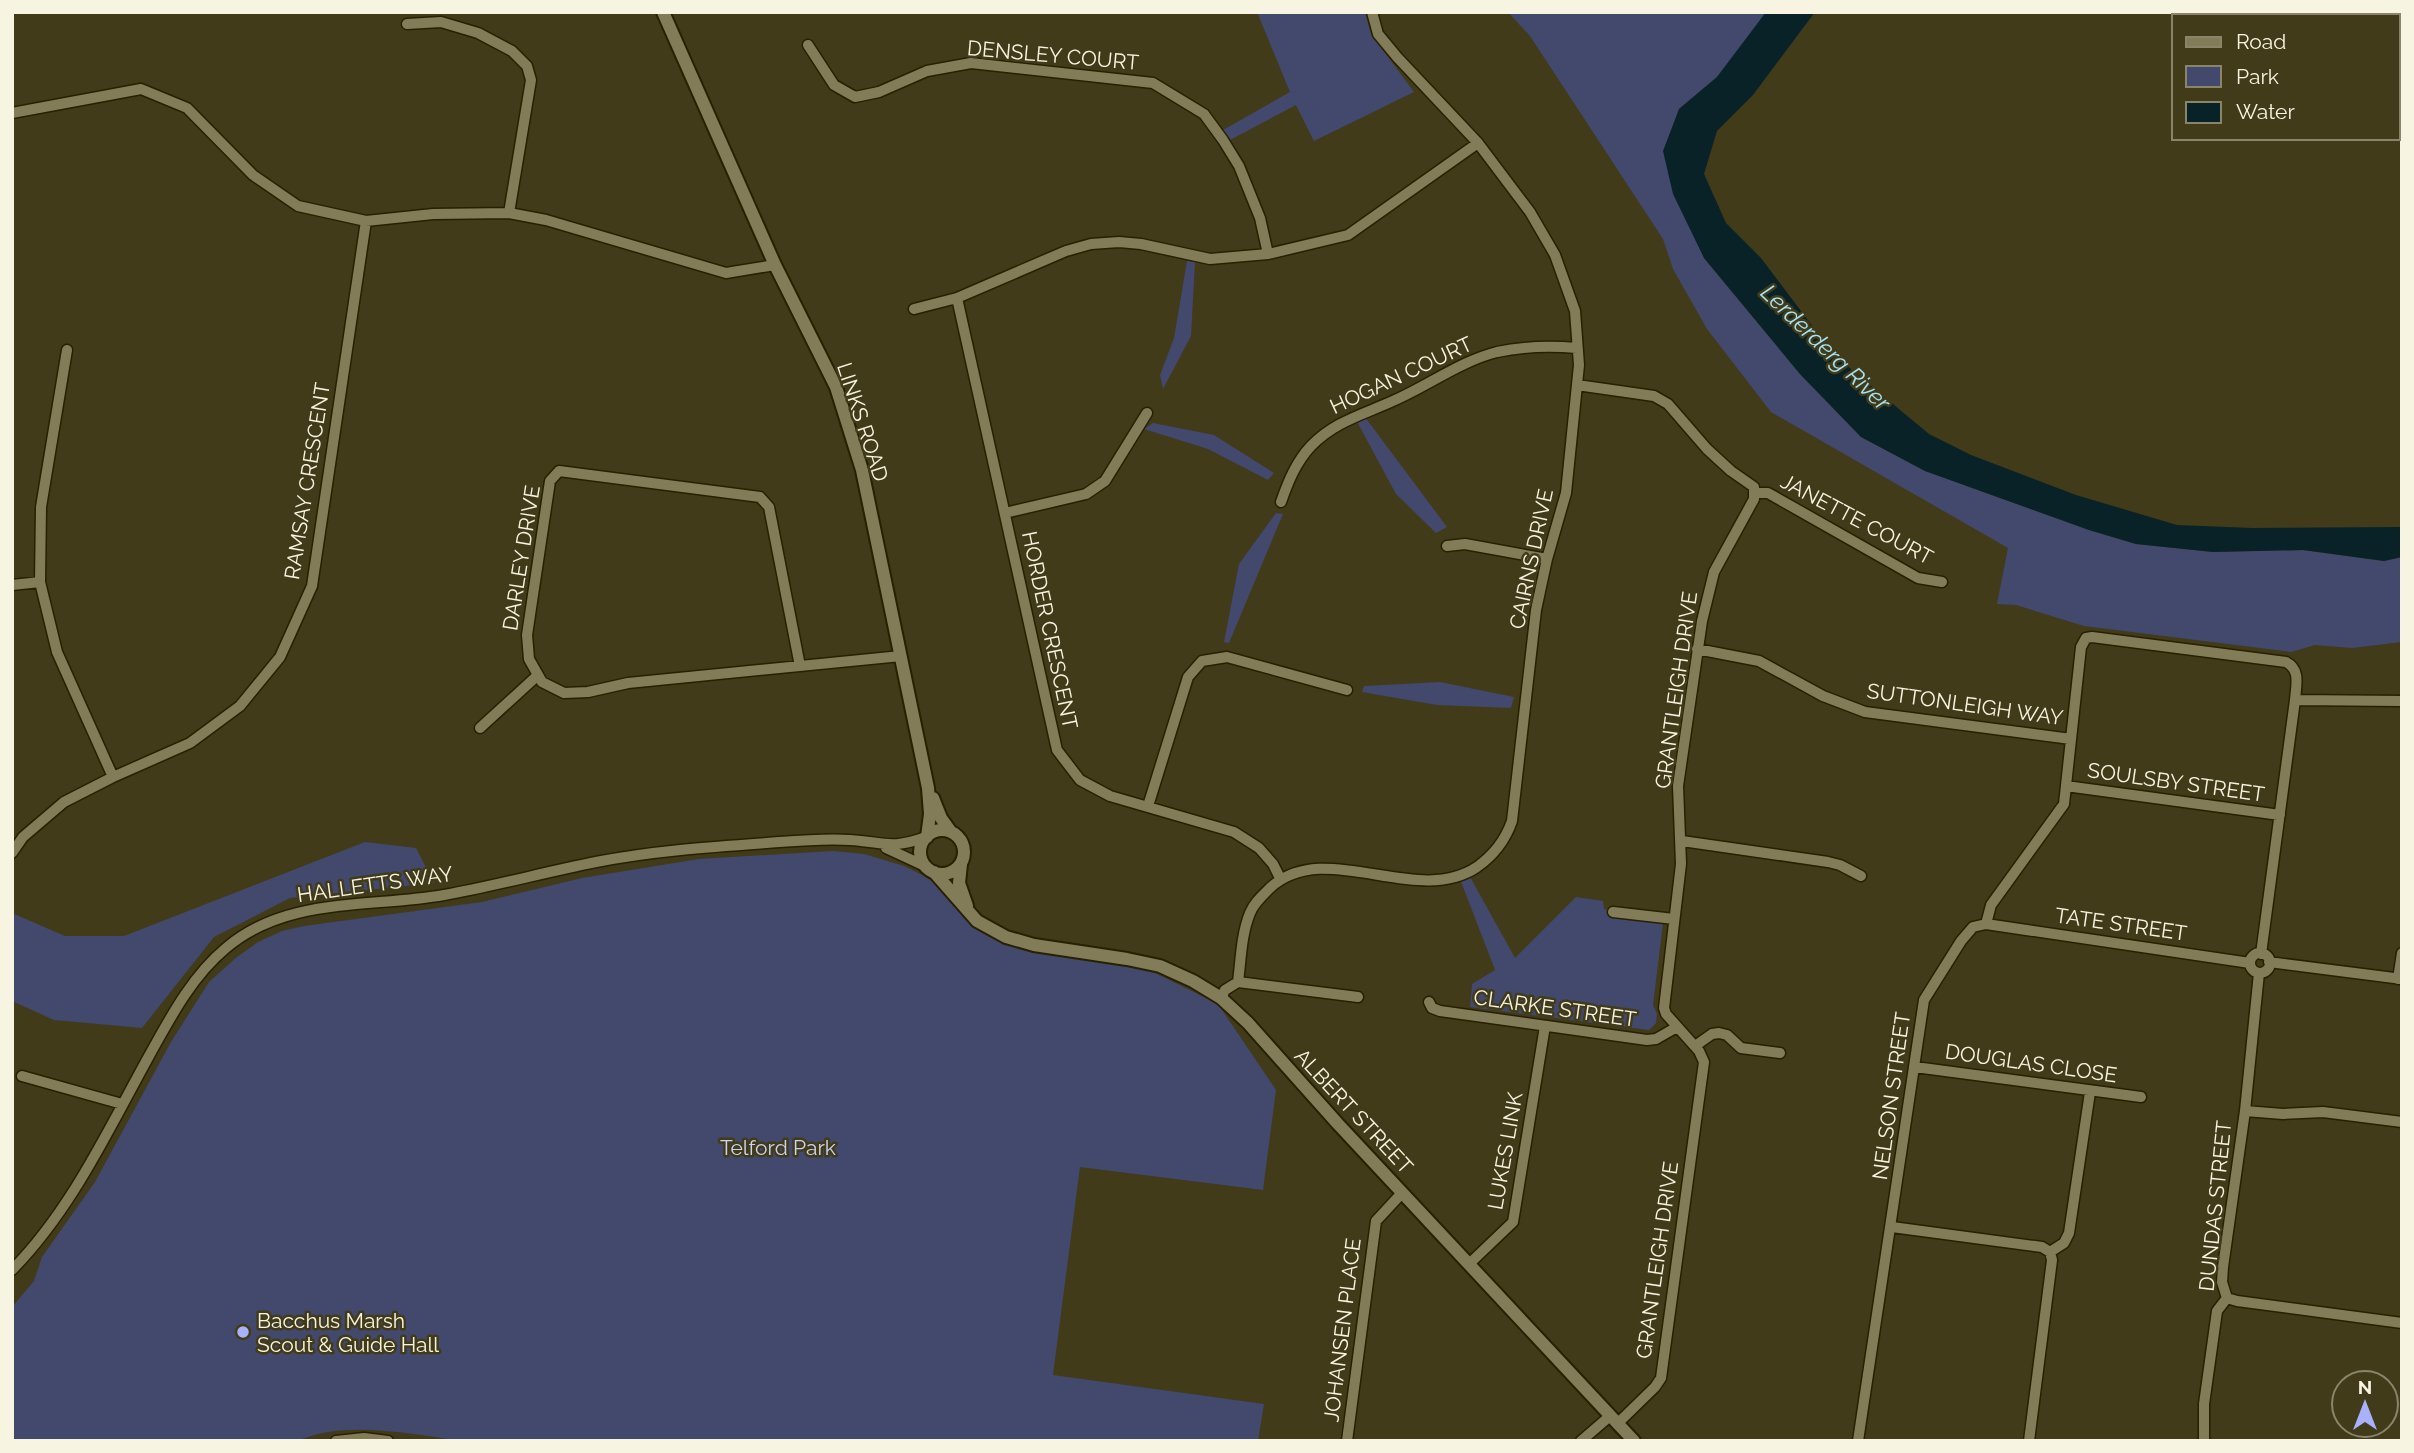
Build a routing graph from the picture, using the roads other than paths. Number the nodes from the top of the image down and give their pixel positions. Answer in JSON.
{"nodes":[{"id":1,"x":663,"y":12,"type":"edge"},
{"id":2,"x":1372,"y":12,"type":"edge"},
{"id":3,"x":407,"y":24,"type":"dead end"},
{"id":4,"x":808,"y":45,"type":"dead end"},
{"id":5,"x":12,"y":113,"type":"edge"},
{"id":6,"x":1478,"y":143,"type":"junction"},
{"id":7,"x":509,"y":213,"type":"junction"},
{"id":8,"x":366,"y":221,"type":"junction"},
{"id":9,"x":1268,"y":254,"type":"junction"},
{"id":10,"x":775,"y":265,"type":"junction"},
{"id":11,"x":957,"y":298,"type":"junction"},
{"id":12,"x":914,"y":309,"type":"dead end"},
{"id":13,"x":1577,"y":348,"type":"junction"},
{"id":14,"x":67,"y":350,"type":"dead end"},
{"id":15,"x":1577,"y":386,"type":"junction"},
{"id":16,"x":1147,"y":413,"type":"dead end"},
{"id":17,"x":1754,"y":493,"type":"junction"},
{"id":18,"x":1281,"y":502,"type":"dead end"},
{"id":19,"x":1005,"y":513,"type":"junction"},
{"id":20,"x":1447,"y":546,"type":"dead end"},
{"id":21,"x":1546,"y":559,"type":"junction"},
{"id":22,"x":40,"y":582,"type":"junction"},
{"id":23,"x":1942,"y":582,"type":"dead end"},
{"id":24,"x":12,"y":584,"type":"edge"},
{"id":25,"x":1697,"y":649,"type":"junction"},
{"id":26,"x":901,"y":656,"type":"junction"},
{"id":27,"x":800,"y":666,"type":"junction"},
{"id":28,"x":538,"y":675,"type":"junction"},
{"id":29,"x":1347,"y":691,"type":"dead end"},
{"id":30,"x":2295,"y":700,"type":"junction"},
{"id":31,"x":2402,"y":701,"type":"edge"},
{"id":32,"x":480,"y":728,"type":"dead end"},
{"id":33,"x":2071,"y":739,"type":"junction"},
{"id":34,"x":113,"y":777,"type":"junction"},
{"id":35,"x":2066,"y":786,"type":"junction"},
{"id":36,"x":929,"y":788,"type":"junction"},
{"id":37,"x":1148,"y":806,"type":"junction"},
{"id":38,"x":2280,"y":815,"type":"junction"},
{"id":39,"x":951,"y":832,"type":"junction"},
{"id":40,"x":926,"y":837,"type":"junction"},
{"id":41,"x":1682,"y":841,"type":"junction"},
{"id":42,"x":879,"y":845,"type":"junction"},
{"id":43,"x":12,"y":853,"type":"edge"},
{"id":44,"x":961,"y":864,"type":"junction"},
{"id":45,"x":930,"y":870,"type":"junction"},
{"id":46,"x":1861,"y":876,"type":"dead end"},
{"id":47,"x":1280,"y":878,"type":"junction"},
{"id":48,"x":1614,"y":912,"type":"dead end"},
{"id":49,"x":1674,"y":919,"type":"junction"},
{"id":50,"x":977,"y":921,"type":"junction"},
{"id":51,"x":1986,"y":924,"type":"junction"},
{"id":52,"x":2402,"y":953,"type":"edge"},
{"id":53,"x":2261,"y":954,"type":"junction"},
{"id":54,"x":2269,"y":962,"type":"junction"},
{"id":55,"x":2250,"y":963,"type":"junction"},
{"id":56,"x":2259,"y":973,"type":"junction"},
{"id":57,"x":2400,"y":979,"type":"edge"},
{"id":58,"x":1238,"y":982,"type":"junction"},
{"id":59,"x":1221,"y":998,"type":"junction"},
{"id":60,"x":1358,"y":998,"type":"dead end"},
{"id":61,"x":1429,"y":1002,"type":"dead end"},
{"id":62,"x":1545,"y":1026,"type":"junction"},
{"id":63,"x":1676,"y":1027,"type":"junction"},
{"id":64,"x":1695,"y":1046,"type":"junction"},
{"id":65,"x":1780,"y":1053,"type":"dead end"},
{"id":66,"x":1915,"y":1067,"type":"junction"},
{"id":67,"x":22,"y":1076,"type":"dead end"},
{"id":68,"x":2090,"y":1092,"type":"junction"},
{"id":69,"x":2141,"y":1097,"type":"dead end"},
{"id":70,"x":122,"y":1104,"type":"junction"},
{"id":71,"x":2245,"y":1111,"type":"junction"},
{"id":72,"x":2402,"y":1122,"type":"edge"},
{"id":73,"x":1402,"y":1193,"type":"junction"},
{"id":74,"x":1892,"y":1227,"type":"junction"},
{"id":75,"x":2050,"y":1252,"type":"junction"},
{"id":76,"x":1469,"y":1264,"type":"junction"},
{"id":77,"x":13,"y":1267,"type":"edge"},
{"id":78,"x":2227,"y":1298,"type":"junction"},
{"id":79,"x":2402,"y":1323,"type":"edge"},
{"id":80,"x":1614,"y":1420,"type":"junction"},
{"id":81,"x":336,"y":1441,"type":"edge"},
{"id":82,"x":388,"y":1441,"type":"edge"},
{"id":83,"x":1348,"y":1441,"type":"edge"},
{"id":84,"x":1581,"y":1441,"type":"edge"},
{"id":85,"x":1634,"y":1441,"type":"edge"},
{"id":86,"x":1858,"y":1441,"type":"edge"},
{"id":87,"x":2029,"y":1441,"type":"edge"},
{"id":88,"x":2204,"y":1441,"type":"edge"}],
"edges":[{"from":1,"to":10,"type":"street","name":"LINKS ROAD"},
{"from":2,"to":6,"type":"street","name":"CAIRNS DRIVE"},
{"from":3,"to":7,"type":"street"},
{"from":4,"to":9,"type":"street","name":"DENSLEY COURT"},
{"from":5,"to":8,"type":"street"},
{"from":6,"to":9,"type":"street"},
{"from":6,"to":13,"type":"street","name":"CAIRNS DRIVE"},
{"from":7,"to":8,"type":"street"},
{"from":7,"to":10,"type":"street"},
{"from":8,"to":34,"type":"street","name":"RAMSAY CRESCENT"},
{"from":9,"to":11,"type":"street"},
{"from":10,"to":26,"type":"street","name":"LINKS ROAD"},
{"from":11,"to":12,"type":"street"},
{"from":11,"to":19,"type":"street","name":"HORDER CRESCENT"},
{"from":13,"to":15,"type":"street","name":"CAIRNS DRIVE"},
{"from":13,"to":18,"type":"street","name":"HOGAN COURT"},
{"from":14,"to":22,"type":"street"},
{"from":15,"to":17,"type":"street"},
{"from":15,"to":21,"type":"street","name":"CAIRNS DRIVE"},
{"from":16,"to":19,"type":"street"},
{"from":17,"to":23,"type":"street","name":"JANETTE COURT"},
{"from":17,"to":25,"type":"street","name":"GRANTLEIGH DRIVE"},
{"from":19,"to":37,"type":"street","name":"HORDER CRESCENT"},
{"from":20,"to":21,"type":"street"},
{"from":21,"to":47,"type":"street","name":"CAIRNS DRIVE"},
{"from":22,"to":24,"type":"street"},
{"from":22,"to":34,"type":"street"},
{"from":25,"to":33,"type":"street","name":"SUTTONLEIGH WAY"},
{"from":25,"to":41,"type":"street","name":"GRANTLEIGH DRIVE"},
{"from":26,"to":27,"type":"street"},
{"from":26,"to":36,"type":"street","name":"LINKS ROAD"},
{"from":27,"to":28,"type":"street"},
{"from":27,"to":28,"type":"street","name":"DARLEY DRIVE"},
{"from":28,"to":32,"type":"street"},
{"from":29,"to":37,"type":"street"},
{"from":30,"to":31,"type":"street"},
{"from":30,"to":33,"type":"street","name":"NELSON STREET"},
{"from":30,"to":38,"type":"street"},
{"from":33,"to":35,"type":"street","name":"NELSON STREET"},
{"from":34,"to":43,"type":"street","name":"RAMSAY CRESCENT"},
{"from":35,"to":38,"type":"street","name":"SOULSBY STREET"},
{"from":35,"to":51,"type":"street","name":"NELSON STREET"},
{"from":36,"to":39,"type":"street","name":"LINKS ROAD"},
{"from":36,"to":40,"type":"street","name":"LINKS ROAD"},
{"from":37,"to":47,"type":"street","name":"HORDER CRESCENT"},
{"from":38,"to":53,"type":"street"},
{"from":39,"to":40,"type":"street"},
{"from":39,"to":44,"type":"street"},
{"from":40,"to":42,"type":"street","name":"HALLETTS WAY"},
{"from":40,"to":45,"type":"street"},
{"from":41,"to":46,"type":"street"},
{"from":41,"to":49,"type":"street","name":"GRANTLEIGH DRIVE"},
{"from":42,"to":45,"type":"street","name":"HALLETTS WAY"},
{"from":42,"to":70,"type":"street","name":"HALLETTS WAY"},
{"from":44,"to":45,"type":"street"},
{"from":44,"to":50,"type":"street"},
{"from":45,"to":50,"type":"street","name":"ALBERT STREET"},
{"from":47,"to":58,"type":"street"},
{"from":48,"to":49,"type":"street"},
{"from":49,"to":63,"type":"street","name":"GRANTLEIGH DRIVE"},
{"from":50,"to":59,"type":"street","name":"ALBERT STREET"},
{"from":51,"to":55,"type":"street","name":"TATE STREET"},
{"from":51,"to":66,"type":"street","name":"NELSON STREET"},
{"from":52,"to":57,"type":"street"},
{"from":53,"to":54,"type":"street"},
{"from":53,"to":55,"type":"street"},
{"from":54,"to":56,"type":"street"},
{"from":54,"to":57,"type":"street"},
{"from":55,"to":56,"type":"street"},
{"from":56,"to":71,"type":"street","name":"DUNDAS STREET"},
{"from":58,"to":59,"type":"street"},
{"from":58,"to":60,"type":"street"},
{"from":59,"to":73,"type":"street","name":"ALBERT STREET"},
{"from":61,"to":62,"type":"street","name":"CLARKE STREET"},
{"from":62,"to":63,"type":"street","name":"CLARKE STREET"},
{"from":62,"to":76,"type":"street","name":"LUKES LINK"},
{"from":63,"to":64,"type":"street","name":"GRANTLEIGH DRIVE"},
{"from":64,"to":65,"type":"street"},
{"from":64,"to":80,"type":"street","name":"GRANTLEIGH DRIVE"},
{"from":66,"to":68,"type":"street","name":"DOUGLAS CLOSE"},
{"from":66,"to":74,"type":"street","name":"NELSON STREET"},
{"from":67,"to":70,"type":"street"},
{"from":68,"to":69,"type":"street","name":"DOUGLAS CLOSE"},
{"from":68,"to":75,"type":"street"},
{"from":70,"to":77,"type":"street","name":"HALLETTS WAY"},
{"from":71,"to":72,"type":"street"},
{"from":71,"to":78,"type":"street","name":"DUNDAS STREET"},
{"from":73,"to":76,"type":"street","name":"ALBERT STREET"},
{"from":73,"to":83,"type":"street","name":"JOHANSEN PLACE"},
{"from":74,"to":75,"type":"street"},
{"from":74,"to":86,"type":"street","name":"NELSON STREET"},
{"from":75,"to":87,"type":"street"},
{"from":76,"to":80,"type":"street","name":"ALBERT STREET"},
{"from":78,"to":79,"type":"street"},
{"from":78,"to":88,"type":"street","name":"DUNDAS STREET"},
{"from":80,"to":84,"type":"street","name":"GRANTLEIGH DRIVE"},
{"from":80,"to":85,"type":"street","name":"ALBERT STREET"},
{"from":81,"to":82,"type":"street"}]}
